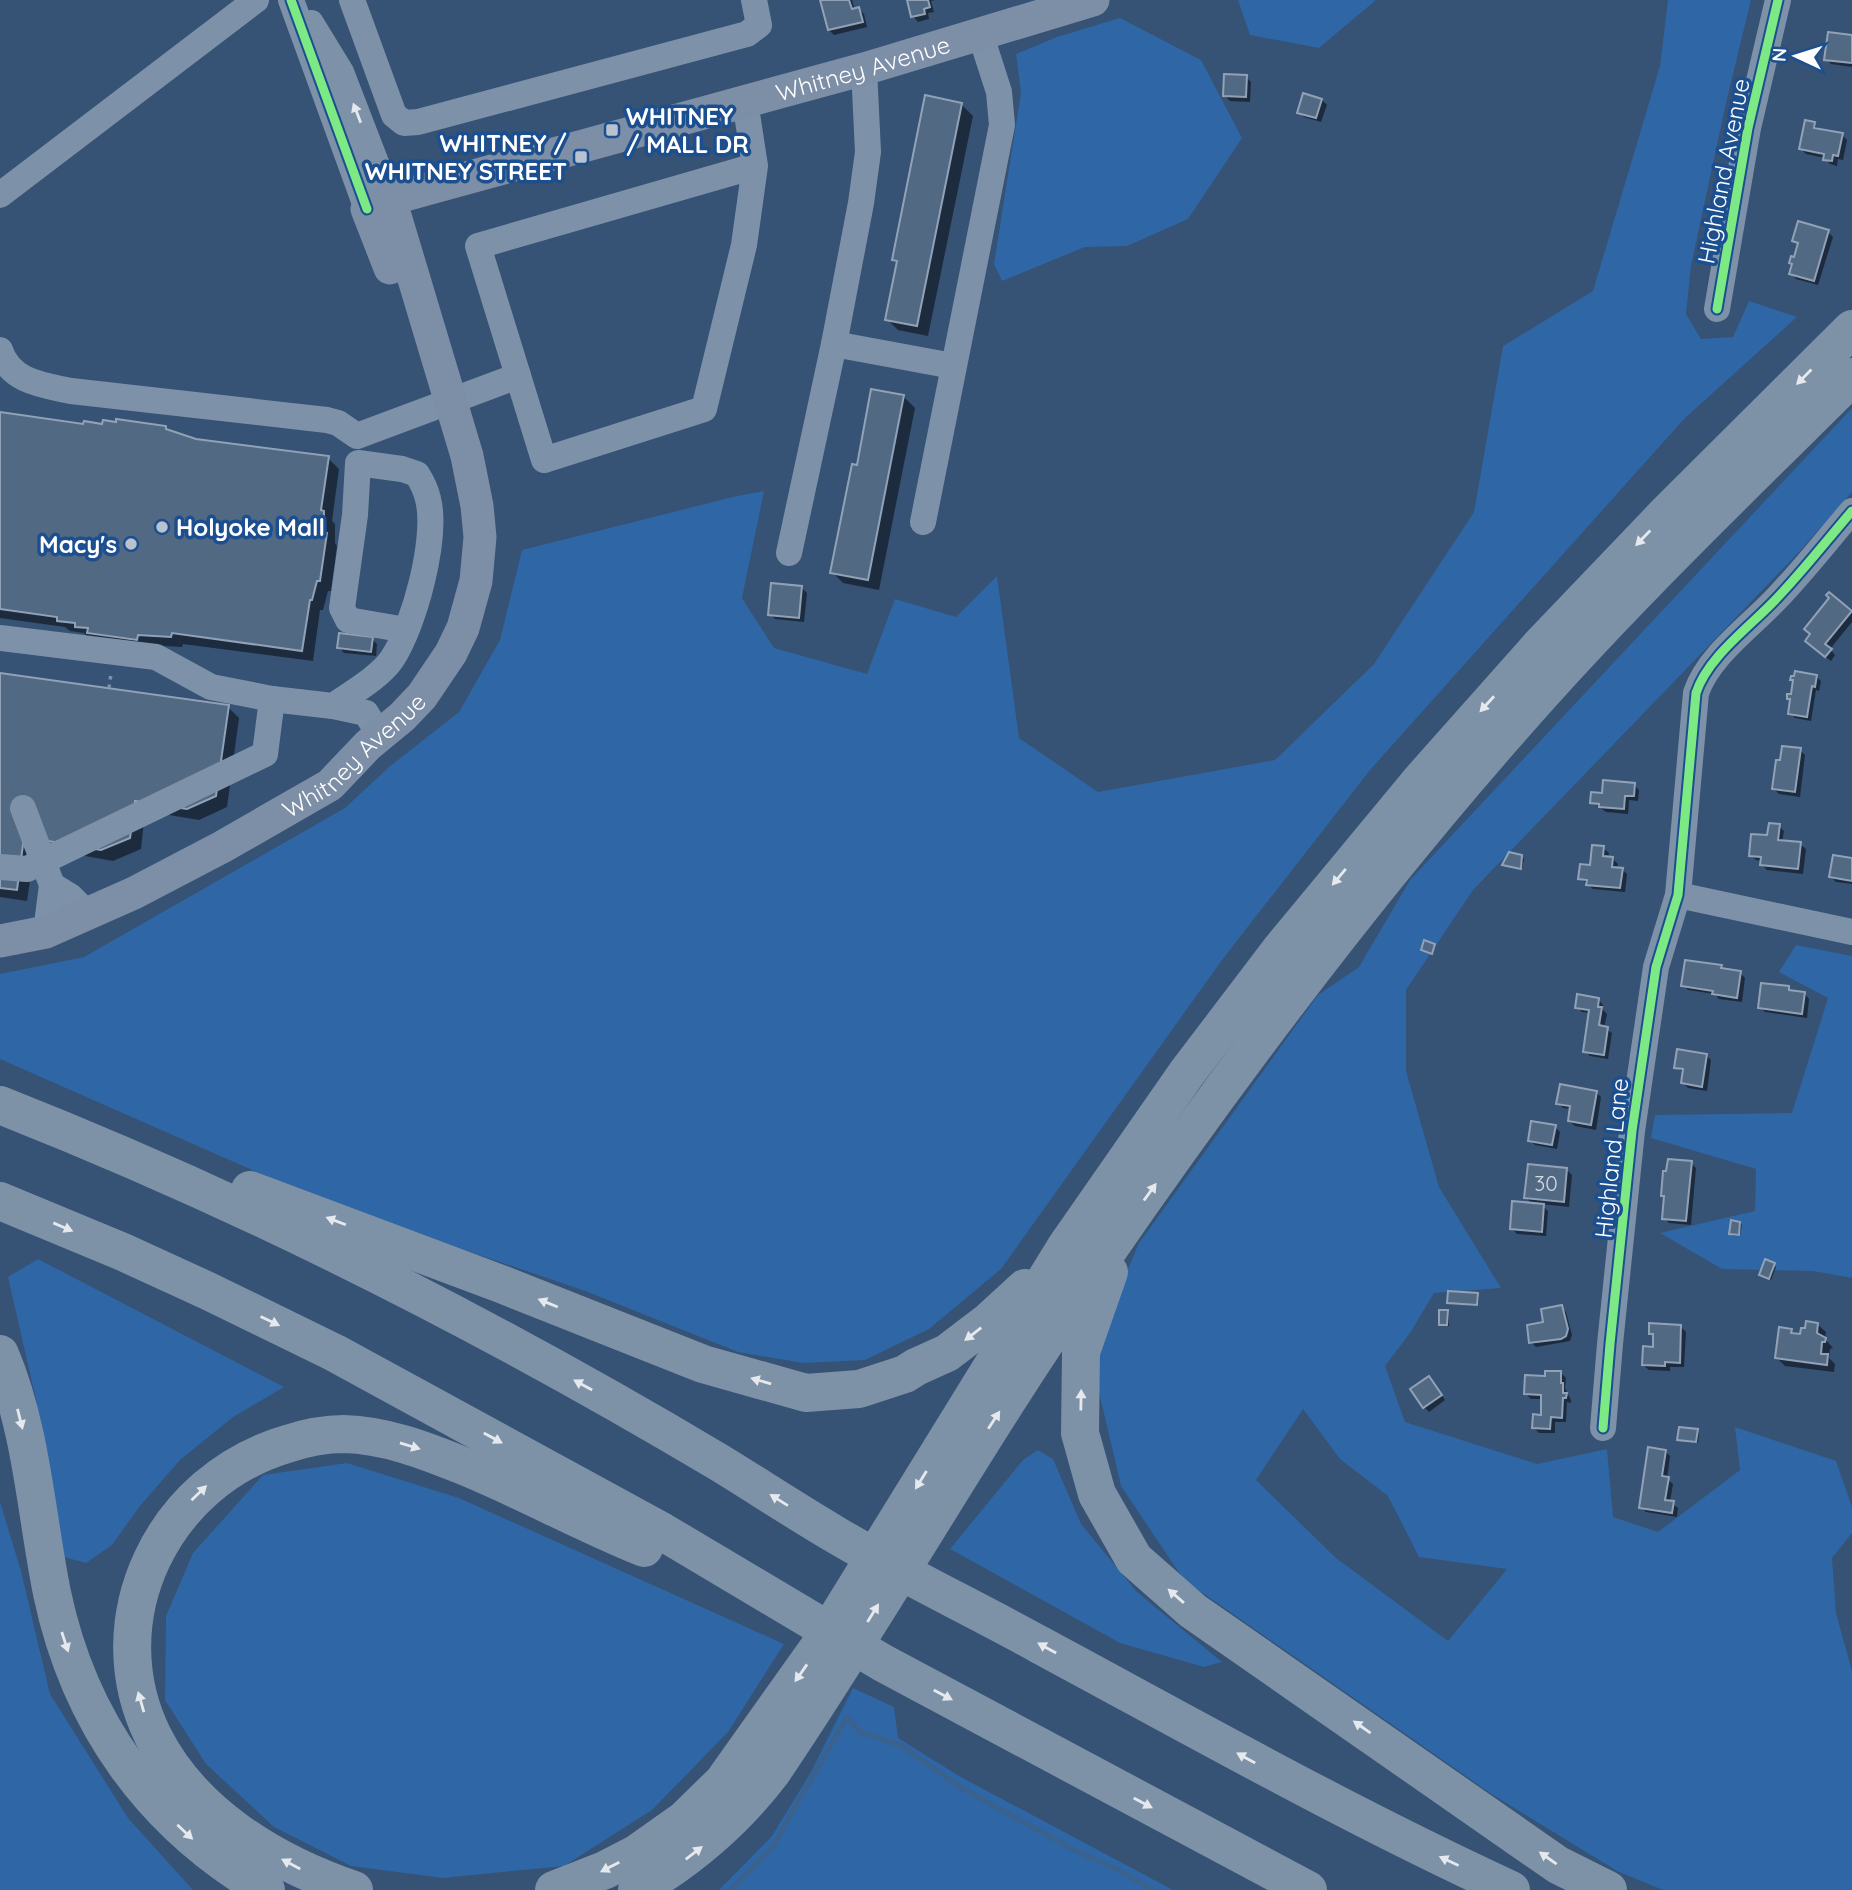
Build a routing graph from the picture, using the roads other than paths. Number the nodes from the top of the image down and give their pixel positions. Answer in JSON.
{"nodes":[{"id":1,"x":256,"y":0,"type":"edge"},
{"id":2,"x":291,"y":0,"type":"edge"},
{"id":3,"x":297,"y":0,"type":"edge"},
{"id":4,"x":352,"y":0,"type":"edge"},
{"id":5,"x":754,"y":0,"type":"edge"},
{"id":6,"x":1093,"y":0,"type":"edge"},
{"id":7,"x":1778,"y":0,"type":"edge"},
{"id":8,"x":980,"y":33,"type":"junction"},
{"id":9,"x":864,"y":69,"type":"junction"},
{"id":10,"x":745,"y":101,"type":"junction"},
{"id":11,"x":755,"y":166,"type":"junction"},
{"id":12,"x":0,"y":195,"type":"edge"},
{"id":13,"x":379,"y":204,"type":"junction"},
{"id":14,"x":1717,"y":309,"type":"dead end"},
{"id":15,"x":1852,"y":329,"type":"edge"},
{"id":16,"x":834,"y":344,"type":"junction"},
{"id":17,"x":0,"y":350,"type":"edge"},
{"id":18,"x":953,"y":366,"type":"junction"},
{"id":19,"x":518,"y":376,"type":"junction"},
{"id":20,"x":1852,"y":377,"type":"edge"},
{"id":21,"x":449,"y":401,"type":"junction"},
{"id":22,"x":357,"y":436,"type":"junction"},
{"id":23,"x":358,"y":463,"type":"junction"},
{"id":24,"x":1852,"y":511,"type":"edge"},
{"id":25,"x":923,"y":522,"type":"dead end"},
{"id":26,"x":789,"y":553,"type":"dead end"},
{"id":27,"x":406,"y":630,"type":"junction"},
{"id":28,"x":0,"y":638,"type":"edge"},
{"id":29,"x":272,"y":699,"type":"junction"},
{"id":30,"x":333,"y":706,"type":"junction"},
{"id":31,"x":380,"y":736,"type":"junction"},
{"id":32,"x":23,"y":808,"type":"dead end"},
{"id":33,"x":0,"y":867,"type":"edge"},
{"id":34,"x":1678,"y":895,"type":"junction"},
{"id":35,"x":61,"y":907,"type":"junction"},
{"id":36,"x":1852,"y":932,"type":"edge"},
{"id":37,"x":0,"y":941,"type":"edge"},
{"id":38,"x":0,"y":1105,"type":"edge"},
{"id":39,"x":0,"y":1201,"type":"edge"},
{"id":40,"x":1126,"y":1225,"type":"junction"},
{"id":41,"x":1060,"y":1256,"type":"junction"},
{"id":42,"x":0,"y":1354,"type":"edge"},
{"id":43,"x":1604,"y":1429,"type":"dead end"},
{"id":44,"x":792,"y":1608,"type":"junction"},
{"id":45,"x":266,"y":1890,"type":"edge"},
{"id":46,"x":354,"y":1890,"type":"edge"},
{"id":47,"x":554,"y":1890,"type":"edge"},
{"id":48,"x":637,"y":1890,"type":"edge"},
{"id":49,"x":1308,"y":1890,"type":"edge"},
{"id":50,"x":1511,"y":1890,"type":"edge"},
{"id":51,"x":1608,"y":1890,"type":"edge"}],
"edges":[{"from":1,"to":12,"type":"street"},
{"from":2,"to":13,"type":"street"},
{"from":13,"to":3,"type":"street","one_way":true},
{"from":4,"to":5,"type":"street"},
{"from":6,"to":8,"type":"main road","name":"Whitney Avenue"},
{"from":7,"to":14,"type":"street","name":"Highland Avenue"},
{"from":8,"to":9,"type":"main road","name":"Whitney Avenue"},
{"from":8,"to":18,"type":"street"},
{"from":9,"to":10,"type":"main road","name":"Whitney Avenue"},
{"from":9,"to":16,"type":"street"},
{"from":10,"to":11,"type":"street"},
{"from":10,"to":13,"type":"main road","name":"Whitney Avenue"},
{"from":11,"to":19,"type":"street"},
{"from":11,"to":19,"type":"street"},
{"from":13,"to":21,"type":"main road","name":"Whitney Avenue"},
{"from":15,"to":41,"type":"highway","one_way":true},
{"from":16,"to":18,"type":"street"},
{"from":16,"to":26,"type":"street"},
{"from":17,"to":22,"type":"street"},
{"from":18,"to":25,"type":"street"},
{"from":19,"to":21,"type":"street"},
{"from":40,"to":20,"type":"highway","one_way":true},
{"from":21,"to":22,"type":"street"},
{"from":21,"to":31,"type":"main road","name":"Whitney Avenue"},
{"from":22,"to":23,"type":"street"},
{"from":23,"to":27,"type":"street"},
{"from":23,"to":27,"type":"street"},
{"from":24,"to":34,"type":"street","name":"Highland Lane"},
{"from":27,"to":30,"type":"street"},
{"from":28,"to":29,"type":"street"},
{"from":29,"to":30,"type":"street"},
{"from":29,"to":33,"type":"street"},
{"from":30,"to":31,"type":"street"},
{"from":31,"to":35,"type":"main road","name":"Whitney Avenue"},
{"from":32,"to":35,"type":"street"},
{"from":34,"to":36,"type":"street"},
{"from":34,"to":43,"type":"street","name":"Highland Lane"},
{"from":35,"to":37,"type":"main road","name":"Whitney Avenue"},
{"from":41,"to":38,"type":"highway","one_way":true},
{"from":50,"to":38,"type":"highway","one_way":true},
{"from":39,"to":44,"type":"highway","one_way":true},
{"from":48,"to":40,"type":"highway","one_way":true},
{"from":51,"to":40,"type":"highway","one_way":true},
{"from":41,"to":47,"type":"highway","one_way":true},
{"from":42,"to":45,"type":"highway","one_way":true},
{"from":46,"to":44,"type":"highway","one_way":true},
{"from":44,"to":49,"type":"highway","one_way":true}]}
